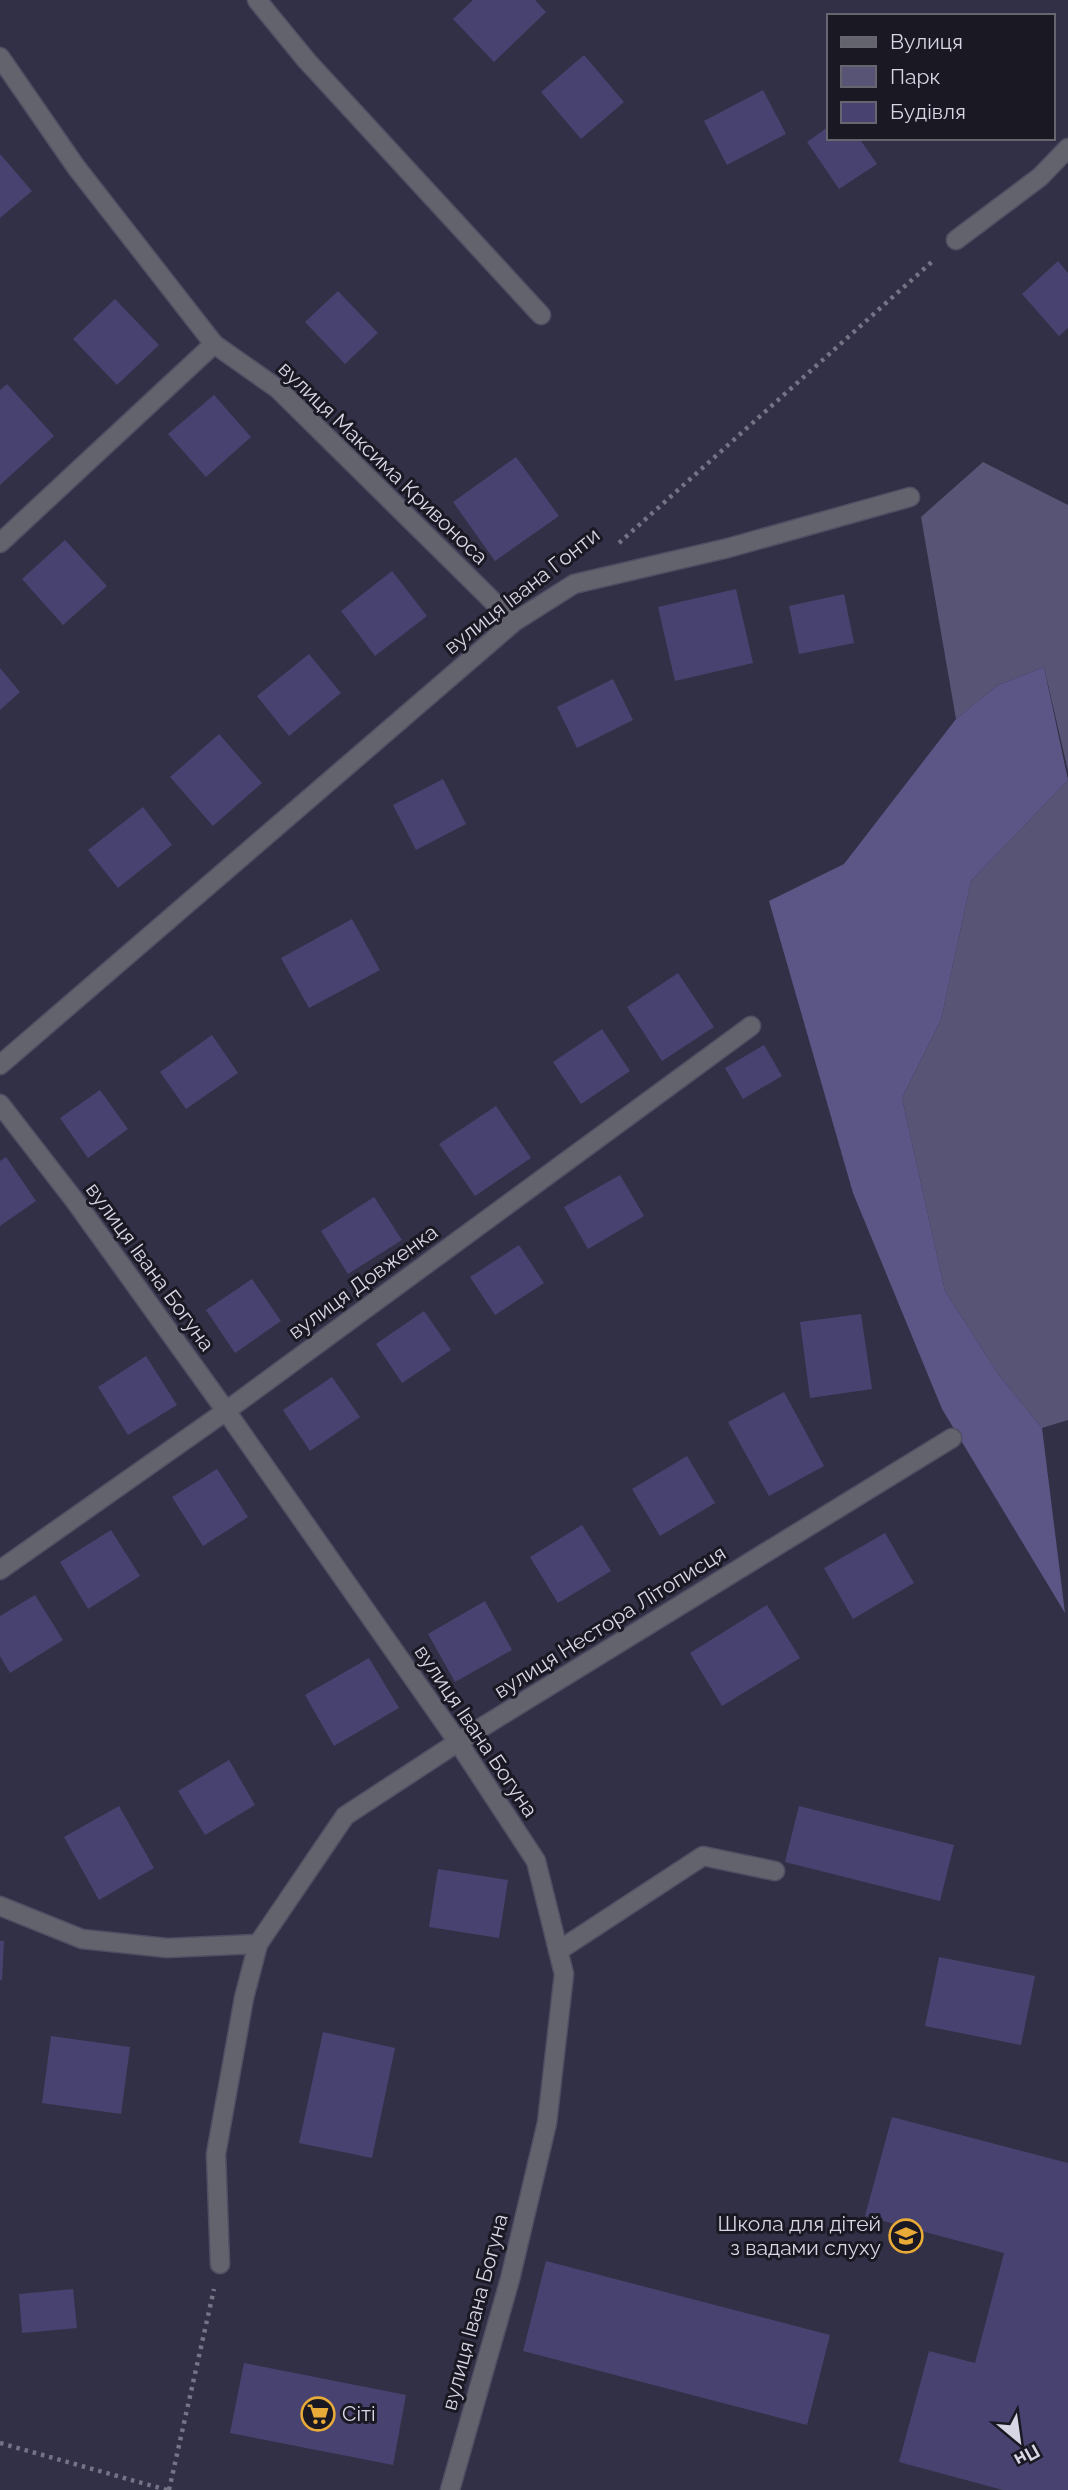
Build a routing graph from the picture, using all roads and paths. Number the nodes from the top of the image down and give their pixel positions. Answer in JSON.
{"nodes":[{"id":1,"x":257,"y":0,"type":"edge"},
{"id":2,"x":0,"y":57,"type":"edge"},
{"id":3,"x":1068,"y":148,"type":"edge"},
{"id":4,"x":956,"y":240,"type":"joint"},
{"id":5,"x":541,"y":316,"type":"dead end"},
{"id":6,"x":214,"y":344,"type":"junction"},
{"id":7,"x":910,"y":497,"type":"dead end"},
{"id":8,"x":0,"y":543,"type":"edge"},
{"id":9,"x":615,"y":547,"type":"dead end"},
{"id":10,"x":514,"y":622,"type":"junction"},
{"id":11,"x":751,"y":1027,"type":"dead end"},
{"id":12,"x":0,"y":1065,"type":"edge"},
{"id":13,"x":0,"y":1104,"type":"edge"},
{"id":14,"x":226,"y":1411,"type":"junction"},
{"id":15,"x":952,"y":1438,"type":"dead end"},
{"id":16,"x":0,"y":1570,"type":"edge"},
{"id":17,"x":458,"y":1742,"type":"junction"},
{"id":18,"x":775,"y":1871,"type":"dead end"},
{"id":19,"x":0,"y":1906,"type":"edge"},
{"id":20,"x":258,"y":1944,"type":"junction"},
{"id":21,"x":558,"y":1951,"type":"junction"},
{"id":22,"x":220,"y":2264,"type":"joint"},
{"id":23,"x":0,"y":2443,"type":"edge"},
{"id":24,"x":168,"y":2490,"type":"edge"},
{"id":25,"x":450,"y":2490,"type":"edge"}],
"edges":[{"from":1,"to":5,"type":"street"},
{"from":2,"to":6,"type":"street","name":"вулиця Максима Кривоноса"},
{"from":3,"to":4,"type":"street"},
{"from":4,"to":9,"type":"path","name":"вулиця Івана Гонти"},
{"from":6,"to":8,"type":"street"},
{"from":6,"to":10,"type":"street","name":"вулиця Максима Кривоноса"},
{"from":7,"to":10,"type":"street","name":"вулиця Івана Гонти"},
{"from":10,"to":12,"type":"street","name":"вулиця Івана Гонти"},
{"from":11,"to":14,"type":"street","name":"вулиця Довженка"},
{"from":13,"to":14,"type":"street","name":"вулиця Івана Богуна"},
{"from":14,"to":16,"type":"street","name":"вулиця Довженка"},
{"from":14,"to":17,"type":"street","name":"вулиця Івана Богуна"},
{"from":15,"to":17,"type":"street","name":"вулиця Нестора Літописця"},
{"from":17,"to":20,"type":"street","name":"вулиця Нестора Літописця"},
{"from":17,"to":21,"type":"street","name":"вулиця Івана Богуна"},
{"from":18,"to":21,"type":"street"},
{"from":19,"to":20,"type":"street"},
{"from":20,"to":22,"type":"street","name":"вулиця Нестора Літописця"},
{"from":21,"to":25,"type":"street","name":"вулиця Івана Богуна"},
{"from":22,"to":24,"type":"path"},
{"from":23,"to":24,"type":"path"}]}
